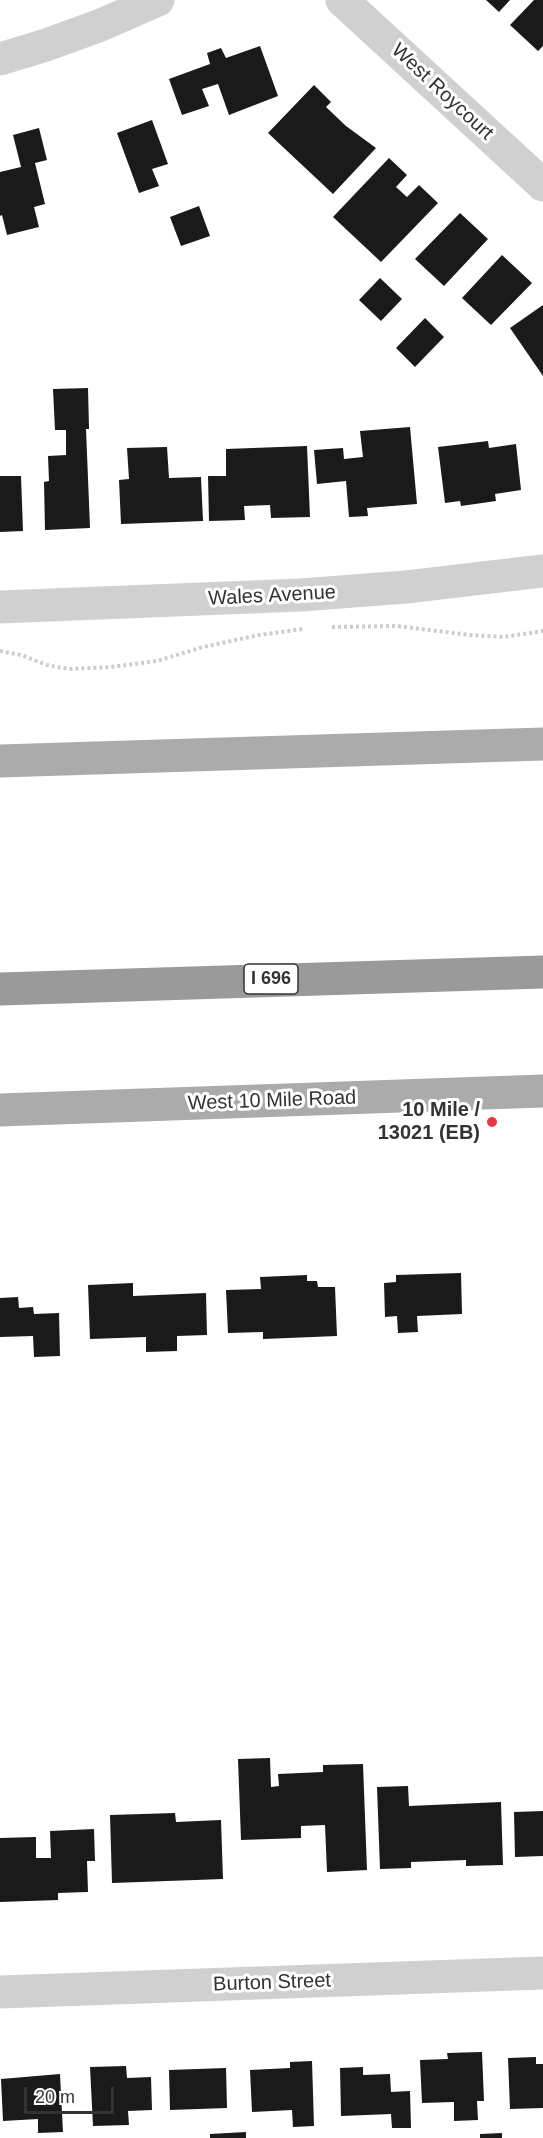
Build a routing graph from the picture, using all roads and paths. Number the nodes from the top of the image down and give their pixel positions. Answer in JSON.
{"nodes":[{"id":1,"x":158,"y":0,"type":"edge"},
{"id":2,"x":342,"y":0,"type":"edge"},
{"id":3,"x":0,"y":59,"type":"edge"},
{"id":4,"x":543,"y":185,"type":"edge"},
{"id":5,"x":543,"y":571,"type":"edge"},
{"id":6,"x":0,"y":607,"type":"edge"},
{"id":7,"x":328,"y":627,"type":"dead end"},
{"id":8,"x":305,"y":629,"type":"dead end"},
{"id":9,"x":543,"y":632,"type":"edge"},
{"id":10,"x":0,"y":651,"type":"edge"},
{"id":11,"x":543,"y":744,"type":"edge"},
{"id":12,"x":0,"y":761,"type":"edge"},
{"id":13,"x":543,"y":972,"type":"edge"},
{"id":14,"x":0,"y":989,"type":"edge"},
{"id":15,"x":543,"y":1091,"type":"edge"},
{"id":16,"x":0,"y":1110,"type":"edge"},
{"id":17,"x":543,"y":1973,"type":"edge"},
{"id":18,"x":0,"y":1992,"type":"edge"}],
"edges":[{"from":1,"to":3,"type":"street"},
{"from":2,"to":4,"type":"street","name":"West Roycourt"},
{"from":5,"to":6,"type":"street","name":"Wales Avenue"},
{"from":7,"to":9,"type":"path"},
{"from":8,"to":10,"type":"path"},
{"from":11,"to":12,"type":"main road"},
{"from":13,"to":14,"type":"highway","number":"I 696"},
{"from":15,"to":16,"type":"main road","name":"West 10 Mile Road"},
{"from":17,"to":18,"type":"street","name":"Burton Street"}]}
